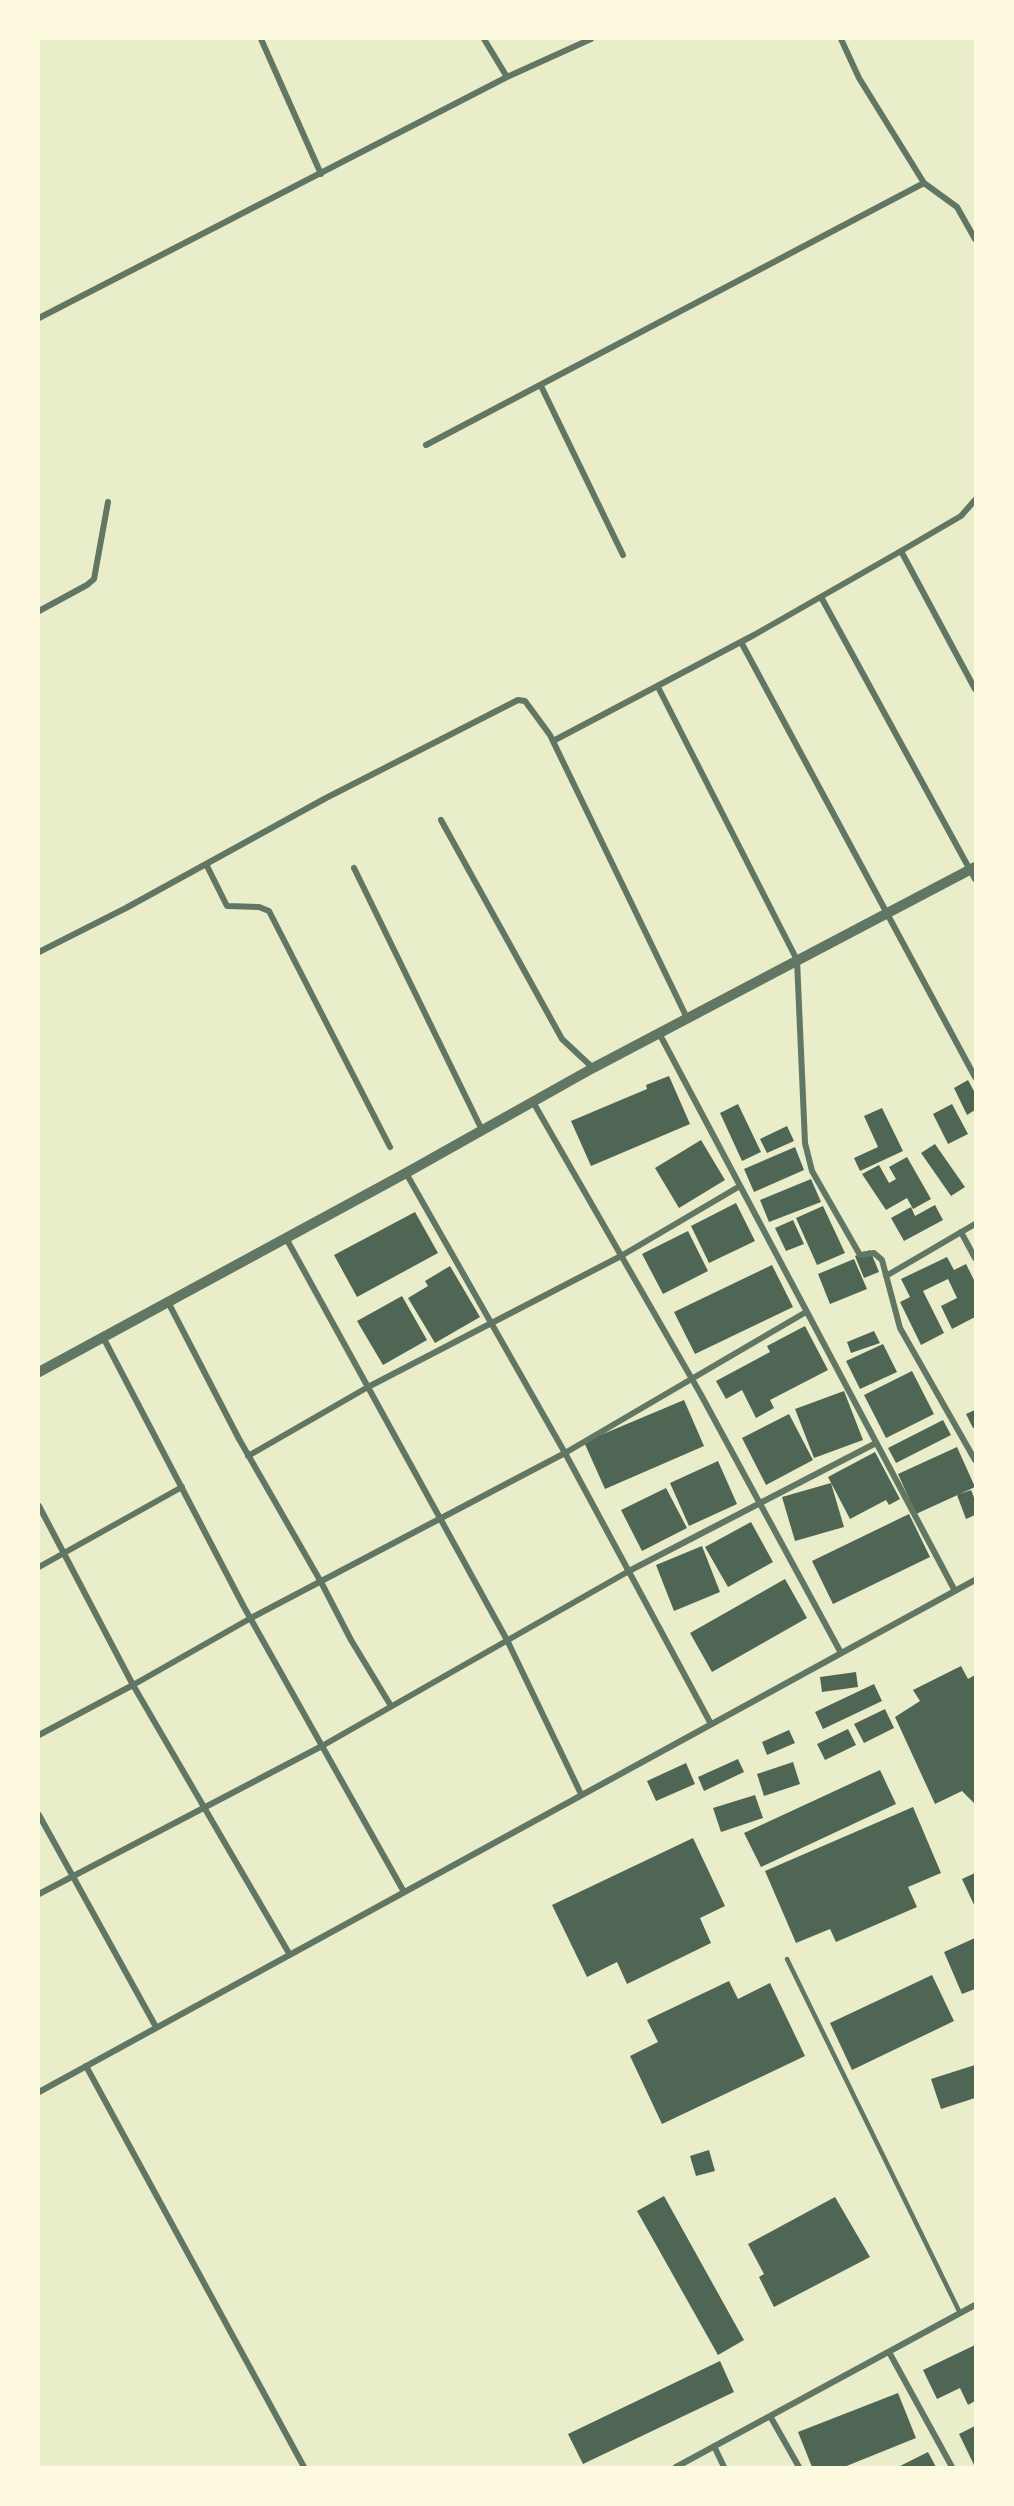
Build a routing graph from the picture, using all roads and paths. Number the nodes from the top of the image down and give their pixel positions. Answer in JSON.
{"nodes":[{"id":1,"x":261,"y":39,"type":"edge"},
{"id":2,"x":484,"y":39,"type":"edge"},
{"id":3,"x":591,"y":39,"type":"edge"},
{"id":4,"x":842,"y":39,"type":"edge"},
{"id":5,"x":507,"y":77,"type":"junction"},
{"id":6,"x":321,"y":174,"type":"junction"},
{"id":7,"x":924,"y":183,"type":"junction"},
{"id":8,"x":975,"y":239,"type":"edge"},
{"id":9,"x":39,"y":318,"type":"edge"},
{"id":10,"x":541,"y":386,"type":"junction"},
{"id":11,"x":426,"y":445,"type":"dead end"},
{"id":12,"x":975,"y":500,"type":"edge"},
{"id":13,"x":108,"y":502,"type":"dead end"},
{"id":14,"x":902,"y":551,"type":"junction"},
{"id":15,"x":623,"y":555,"type":"dead end"},
{"id":16,"x":821,"y":597,"type":"junction"},
{"id":17,"x":39,"y":611,"type":"edge"},
{"id":18,"x":741,"y":642,"type":"junction"},
{"id":19,"x":658,"y":687,"type":"junction"},
{"id":20,"x":975,"y":688,"type":"edge"},
{"id":21,"x":553,"y":741,"type":"junction"},
{"id":22,"x":441,"y":820,"type":"dead end"},
{"id":23,"x":206,"y":864,"type":"junction"},
{"id":24,"x":354,"y":868,"type":"dead end"},
{"id":25,"x":973,"y":872,"type":"edge"},
{"id":26,"x":885,"y":914,"type":"junction"},
{"id":27,"x":39,"y":952,"type":"edge"},
{"id":28,"x":797,"y":960,"type":"junction"},
{"id":29,"x":687,"y":1018,"type":"junction"},
{"id":30,"x":659,"y":1033,"type":"junction"},
{"id":31,"x":593,"y":1068,"type":"junction"},
{"id":32,"x":975,"y":1077,"type":"edge"},
{"id":33,"x":533,"y":1102,"type":"junction"},
{"id":34,"x":482,"y":1130,"type":"junction"},
{"id":35,"x":390,"y":1147,"type":"dead end"},
{"id":36,"x":406,"y":1173,"type":"junction"},
{"id":37,"x":740,"y":1186,"type":"junction"},
{"id":38,"x":975,"y":1224,"type":"edge"},
{"id":39,"x":961,"y":1232,"type":"junction"},
{"id":40,"x":285,"y":1237,"type":"junction"},
{"id":41,"x":621,"y":1256,"type":"junction"},
{"id":42,"x":975,"y":1258,"type":"edge"},
{"id":43,"x":886,"y":1276,"type":"junction"},
{"id":44,"x":168,"y":1301,"type":"junction"},
{"id":45,"x":806,"y":1312,"type":"junction"},
{"id":46,"x":491,"y":1322,"type":"junction"},
{"id":47,"x":103,"y":1337,"type":"junction"},
{"id":48,"x":39,"y":1372,"type":"edge"},
{"id":49,"x":691,"y":1378,"type":"junction"},
{"id":50,"x":368,"y":1387,"type":"junction"},
{"id":51,"x":876,"y":1443,"type":"junction"},
{"id":52,"x":565,"y":1453,"type":"junction"},
{"id":53,"x":248,"y":1456,"type":"junction"},
{"id":54,"x":975,"y":1460,"type":"edge"},
{"id":55,"x":182,"y":1487,"type":"junction"},
{"id":56,"x":760,"y":1503,"type":"junction"},
{"id":57,"x":39,"y":1506,"type":"edge"},
{"id":58,"x":441,"y":1519,"type":"junction"},
{"id":59,"x":64,"y":1553,"type":"junction"},
{"id":60,"x":39,"y":1568,"type":"edge"},
{"id":61,"x":629,"y":1571,"type":"junction"},
{"id":62,"x":975,"y":1580,"type":"edge"},
{"id":63,"x":321,"y":1582,"type":"junction"},
{"id":64,"x":955,"y":1591,"type":"junction"},
{"id":65,"x":251,"y":1618,"type":"junction"},
{"id":66,"x":507,"y":1640,"type":"junction"},
{"id":67,"x":841,"y":1653,"type":"junction"},
{"id":68,"x":133,"y":1685,"type":"junction"},
{"id":69,"x":391,"y":1706,"type":"junction"},
{"id":70,"x":711,"y":1724,"type":"junction"},
{"id":71,"x":39,"y":1735,"type":"edge"},
{"id":72,"x":322,"y":1746,"type":"junction"},
{"id":73,"x":581,"y":1794,"type":"junction"},
{"id":74,"x":204,"y":1807,"type":"junction"},
{"id":75,"x":39,"y":1815,"type":"edge"},
{"id":76,"x":73,"y":1876,"type":"junction"},
{"id":77,"x":404,"y":1892,"type":"junction"},
{"id":78,"x":39,"y":1894,"type":"edge"},
{"id":79,"x":290,"y":1954,"type":"junction"},
{"id":80,"x":787,"y":1959,"type":"dead end"},
{"id":81,"x":156,"y":2027,"type":"junction"},
{"id":82,"x":86,"y":2066,"type":"junction"},
{"id":83,"x":39,"y":2092,"type":"edge"},
{"id":84,"x":975,"y":2305,"type":"edge"},
{"id":85,"x":960,"y":2313,"type":"junction"},
{"id":86,"x":889,"y":2352,"type":"junction"},
{"id":87,"x":770,"y":2416,"type":"junction"},
{"id":88,"x":714,"y":2446,"type":"junction"},
{"id":89,"x":304,"y":2467,"type":"edge"},
{"id":90,"x":676,"y":2467,"type":"edge"},
{"id":91,"x":724,"y":2467,"type":"edge"},
{"id":92,"x":799,"y":2467,"type":"edge"},
{"id":93,"x":952,"y":2467,"type":"edge"}],
"edges":[{"from":1,"to":6,"type":"street"},
{"from":2,"to":5,"type":"street"},
{"from":3,"to":5,"type":"street"},
{"from":4,"to":7,"type":"street"},
{"from":5,"to":6,"type":"street"},
{"from":6,"to":9,"type":"street"},
{"from":7,"to":8,"type":"street"},
{"from":7,"to":10,"type":"street"},
{"from":10,"to":11,"type":"street"},
{"from":10,"to":15,"type":"street"},
{"from":12,"to":14,"type":"street"},
{"from":13,"to":17,"type":"street"},
{"from":14,"to":16,"type":"street"},
{"from":14,"to":20,"type":"street"},
{"from":16,"to":18,"type":"street"},
{"from":16,"to":25,"type":"street"},
{"from":18,"to":19,"type":"street"},
{"from":18,"to":26,"type":"street"},
{"from":19,"to":21,"type":"street"},
{"from":19,"to":28,"type":"street"},
{"from":21,"to":23,"type":"street"},
{"from":21,"to":29,"type":"street"},
{"from":22,"to":31,"type":"street"},
{"from":23,"to":27,"type":"street"},
{"from":23,"to":35,"type":"street"},
{"from":24,"to":34,"type":"street"},
{"from":25,"to":26,"type":"street"},
{"from":26,"to":28,"type":"street"},
{"from":26,"to":32,"type":"street"},
{"from":28,"to":29,"type":"street"},
{"from":28,"to":43,"type":"street"},
{"from":29,"to":30,"type":"street"},
{"from":30,"to":31,"type":"street"},
{"from":30,"to":37,"type":"street"},
{"from":31,"to":33,"type":"street"},
{"from":33,"to":34,"type":"street"},
{"from":33,"to":41,"type":"street"},
{"from":34,"to":36,"type":"street"},
{"from":36,"to":40,"type":"street"},
{"from":36,"to":46,"type":"street"},
{"from":37,"to":41,"type":"street"},
{"from":37,"to":45,"type":"street"},
{"from":38,"to":39,"type":"street"},
{"from":39,"to":42,"type":"street"},
{"from":39,"to":43,"type":"street"},
{"from":40,"to":44,"type":"street"},
{"from":40,"to":50,"type":"street"},
{"from":41,"to":46,"type":"street"},
{"from":41,"to":49,"type":"street"},
{"from":43,"to":54,"type":"street"},
{"from":44,"to":47,"type":"street"},
{"from":44,"to":53,"type":"street"},
{"from":45,"to":49,"type":"street"},
{"from":45,"to":51,"type":"street"},
{"from":46,"to":50,"type":"street"},
{"from":46,"to":52,"type":"street"},
{"from":47,"to":48,"type":"street"},
{"from":47,"to":55,"type":"street"},
{"from":49,"to":52,"type":"street"},
{"from":49,"to":56,"type":"street"},
{"from":50,"to":53,"type":"street"},
{"from":50,"to":58,"type":"street"},
{"from":51,"to":56,"type":"street"},
{"from":51,"to":64,"type":"street"},
{"from":52,"to":58,"type":"street"},
{"from":52,"to":61,"type":"street"},
{"from":53,"to":63,"type":"street"},
{"from":55,"to":59,"type":"street"},
{"from":55,"to":65,"type":"street"},
{"from":56,"to":61,"type":"street"},
{"from":56,"to":67,"type":"street"},
{"from":57,"to":59,"type":"street"},
{"from":58,"to":63,"type":"street"},
{"from":58,"to":66,"type":"street"},
{"from":59,"to":60,"type":"street"},
{"from":59,"to":68,"type":"street"},
{"from":61,"to":66,"type":"street"},
{"from":61,"to":70,"type":"street"},
{"from":62,"to":64,"type":"street"},
{"from":63,"to":65,"type":"street"},
{"from":63,"to":69,"type":"street"},
{"from":64,"to":67,"type":"street"},
{"from":65,"to":68,"type":"street"},
{"from":65,"to":72,"type":"street"},
{"from":66,"to":69,"type":"street"},
{"from":66,"to":73,"type":"street"},
{"from":67,"to":70,"type":"street"},
{"from":68,"to":71,"type":"street"},
{"from":68,"to":74,"type":"street"},
{"from":69,"to":72,"type":"street"},
{"from":70,"to":73,"type":"street"},
{"from":72,"to":74,"type":"street"},
{"from":72,"to":77,"type":"street"},
{"from":73,"to":77,"type":"street"},
{"from":74,"to":76,"type":"street"},
{"from":74,"to":79,"type":"street"},
{"from":75,"to":76,"type":"street"},
{"from":76,"to":78,"type":"street"},
{"from":76,"to":81,"type":"street"},
{"from":77,"to":79,"type":"street"},
{"from":79,"to":81,"type":"street"},
{"from":80,"to":85,"type":"lane"},
{"from":81,"to":82,"type":"street"},
{"from":82,"to":83,"type":"street"},
{"from":82,"to":89,"type":"street"},
{"from":84,"to":85,"type":"street"},
{"from":85,"to":86,"type":"street"},
{"from":86,"to":87,"type":"street"},
{"from":86,"to":93,"type":"street"},
{"from":87,"to":88,"type":"street"},
{"from":87,"to":92,"type":"street"},
{"from":88,"to":90,"type":"street"},
{"from":88,"to":91,"type":"street"}]}
